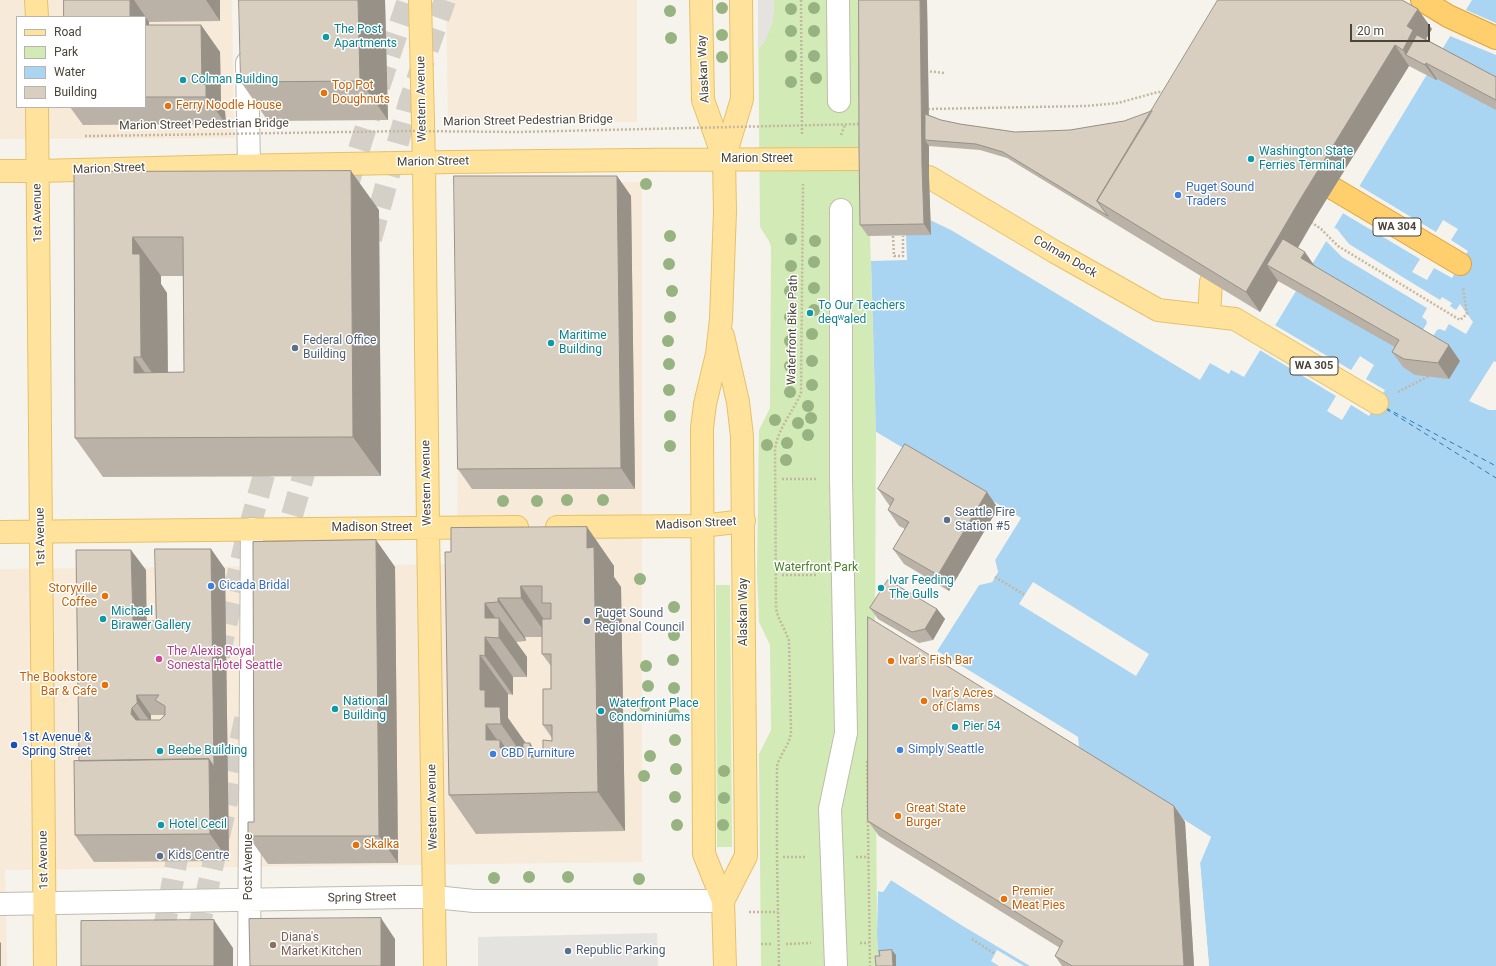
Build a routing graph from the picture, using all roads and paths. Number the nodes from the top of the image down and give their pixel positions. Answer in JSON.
{"nodes":[{"id":1,"x":36,"y":0,"type":"edge"},
{"id":2,"x":420,"y":0,"type":"edge"},
{"id":3,"x":701,"y":0,"type":"edge"},
{"id":4,"x":741,"y":0,"type":"edge"},
{"id":5,"x":801,"y":0,"type":"edge"},
{"id":6,"x":838,"y":0,"type":"edge"},
{"id":7,"x":1422,"y":0,"type":"edge"},
{"id":8,"x":1432,"y":0,"type":"edge"},
{"id":9,"x":36,"y":16,"type":"edge"},
{"id":10,"x":1448,"y":16,"type":"junction"},
{"id":11,"x":1496,"y":38,"type":"edge"},
{"id":12,"x":247,"y":40,"type":"edge"},
{"id":13,"x":922,"y":71,"type":"edge"},
{"id":14,"x":945,"y":73,"type":"dead end"},
{"id":15,"x":1171,"y":92,"type":"edge"},
{"id":16,"x":839,"y":101,"type":"dead end"},
{"id":17,"x":37,"y":108,"type":"edge"},
{"id":18,"x":922,"y":109,"type":"edge"},
{"id":19,"x":866,"y":124,"type":"edge"},
{"id":20,"x":85,"y":136,"type":"dead end"},
{"id":21,"x":724,"y":159,"type":"junction"},
{"id":22,"x":866,"y":159,"type":"edge"},
{"id":23,"x":424,"y":163,"type":"junction"},
{"id":24,"x":249,"y":165,"type":"junction"},
{"id":25,"x":802,"y":167,"type":"junction"},
{"id":26,"x":0,"y":171,"type":"edge"},
{"id":27,"x":38,"y":171,"type":"junction"},
{"id":28,"x":929,"y":177,"type":"dead end"},
{"id":29,"x":1334,"y":189,"type":"dead end"},
{"id":30,"x":841,"y":210,"type":"dead end"},
{"id":31,"x":1308,"y":221,"type":"dead end"},
{"id":32,"x":903,"y":232,"type":"edge"},
{"id":33,"x":893,"y":236,"type":"edge"},
{"id":34,"x":1460,"y":264,"type":"joint"},
{"id":35,"x":1211,"y":282,"type":"edge"},
{"id":36,"x":1209,"y":316,"type":"junction"},
{"id":37,"x":721,"y":319,"type":"junction"},
{"id":38,"x":1432,"y":371,"type":"edge"},
{"id":39,"x":1377,"y":403,"type":"joint"},
{"id":40,"x":744,"y":521,"type":"junction"},
{"id":41,"x":702,"y":526,"type":"junction"},
{"id":42,"x":428,"y":528,"type":"junction"},
{"id":43,"x":252,"y":529,"type":"junction"},
{"id":44,"x":0,"y":532,"type":"edge"},
{"id":45,"x":42,"y":532,"type":"junction"},
{"id":46,"x":995,"y":577,"type":"dead end"},
{"id":47,"x":1025,"y":595,"type":"dead end"},
{"id":48,"x":435,"y":897,"type":"junction"},
{"id":49,"x":249,"y":900,"type":"junction"},
{"id":50,"x":724,"y":901,"type":"junction"},
{"id":51,"x":45,"y":903,"type":"junction"},
{"id":52,"x":0,"y":904,"type":"edge"},
{"id":53,"x":761,"y":912,"type":"dead end"},
{"id":54,"x":778,"y":912,"type":"junction"},
{"id":55,"x":972,"y":940,"type":"dead end"},
{"id":56,"x":761,"y":944,"type":"dead end"},
{"id":57,"x":773,"y":944,"type":"dead end"},
{"id":58,"x":995,"y":954,"type":"dead end"},
{"id":59,"x":46,"y":966,"type":"edge"},
{"id":60,"x":248,"y":966,"type":"edge"},
{"id":61,"x":435,"y":966,"type":"edge"},
{"id":62,"x":724,"y":966,"type":"edge"},
{"id":63,"x":779,"y":966,"type":"edge"},
{"id":64,"x":836,"y":966,"type":"edge"}],
"edges":[{"from":1,"to":9,"type":"main road"},
{"from":2,"to":23,"type":"main road","name":"Western Avenue"},
{"from":3,"to":21,"type":"main road","name":"Alaskan Way"},
{"from":4,"to":21,"type":"main road","name":"Alaskan Way"},
{"from":5,"to":25,"type":"path","name":"Waterfront Bike Path"},
{"from":6,"to":16,"type":"street"},
{"from":7,"to":10,"type":"highway"},
{"from":8,"to":10,"type":"highway"},
{"from":10,"to":11,"type":"highway"},
{"from":12,"to":24,"type":"street"},
{"from":13,"to":14,"type":"path"},
{"from":15,"to":18,"type":"path","bridge":true},
{"from":17,"to":27,"type":"main road","name":"1st Avenue"},
{"from":19,"to":20,"type":"path","name":"Marion Street Pedestrian Bridge","bridge":true},
{"from":21,"to":23,"type":"main road","name":"Marion Street"},
{"from":21,"to":25,"type":"main road","name":"Marion Street"},
{"from":21,"to":37,"type":"main road","name":"Alaskan Way"},
{"from":22,"to":25,"type":"main road","name":"Marion Street"},
{"from":23,"to":24,"type":"main road","name":"Marion Street"},
{"from":23,"to":42,"type":"main road","name":"Western Avenue"},
{"from":24,"to":27,"type":"main road","name":"Marion Street"},
{"from":25,"to":54,"type":"path","name":"Waterfront Bike Path"},
{"from":26,"to":27,"type":"main road","name":"Marion Street"},
{"from":27,"to":45,"type":"main road","name":"1st Avenue"},
{"from":28,"to":36,"type":"main road","name":"Colman Dock"},
{"from":29,"to":34,"type":"highway","number":"WA 304"},
{"from":30,"to":64,"type":"street"},
{"from":31,"to":34,"type":"path"},
{"from":32,"to":33,"type":"path"},
{"from":35,"to":36,"type":"main road"},
{"from":36,"to":39,"type":"main road","name":"Colman Dock","number":"WA 305"},
{"from":37,"to":40,"type":"main road","name":"Alaskan Way"},
{"from":37,"to":41,"type":"main road","name":"Alaskan Way"},
{"from":38,"to":39,"type":"path"},
{"from":40,"to":41,"type":"main road","name":"Madison Street"},
{"from":40,"to":50,"type":"main road","name":"Alaskan Way"},
{"from":41,"to":42,"type":"main road","name":"Madison Street"},
{"from":41,"to":50,"type":"main road","name":"Alaskan Way"},
{"from":42,"to":43,"type":"main road","name":"Madison Street"},
{"from":42,"to":48,"type":"main road","name":"Western Avenue"},
{"from":43,"to":45,"type":"main road","name":"Madison Street"},
{"from":43,"to":49,"type":"street","name":"Post Avenue"},
{"from":44,"to":45,"type":"main road","name":"Madison Street"},
{"from":45,"to":51,"type":"main road","name":"1st Avenue"},
{"from":46,"to":47,"type":"path"},
{"from":48,"to":49,"type":"street","name":"Spring Street"},
{"from":48,"to":50,"type":"street","name":"Spring Street"},
{"from":48,"to":61,"type":"main road","name":"Western Avenue"},
{"from":49,"to":51,"type":"street","name":"Spring Street"},
{"from":49,"to":60,"type":"street","name":"Post Avenue"},
{"from":50,"to":62,"type":"main road","name":"Alaskan Way"},
{"from":51,"to":52,"type":"street","name":"Spring Street"},
{"from":51,"to":59,"type":"main road","name":"1st Avenue"},
{"from":53,"to":54,"type":"path"},
{"from":54,"to":63,"type":"path","name":"Waterfront Bike Path"},
{"from":55,"to":58,"type":"path"},
{"from":56,"to":57,"type":"path"}]}
